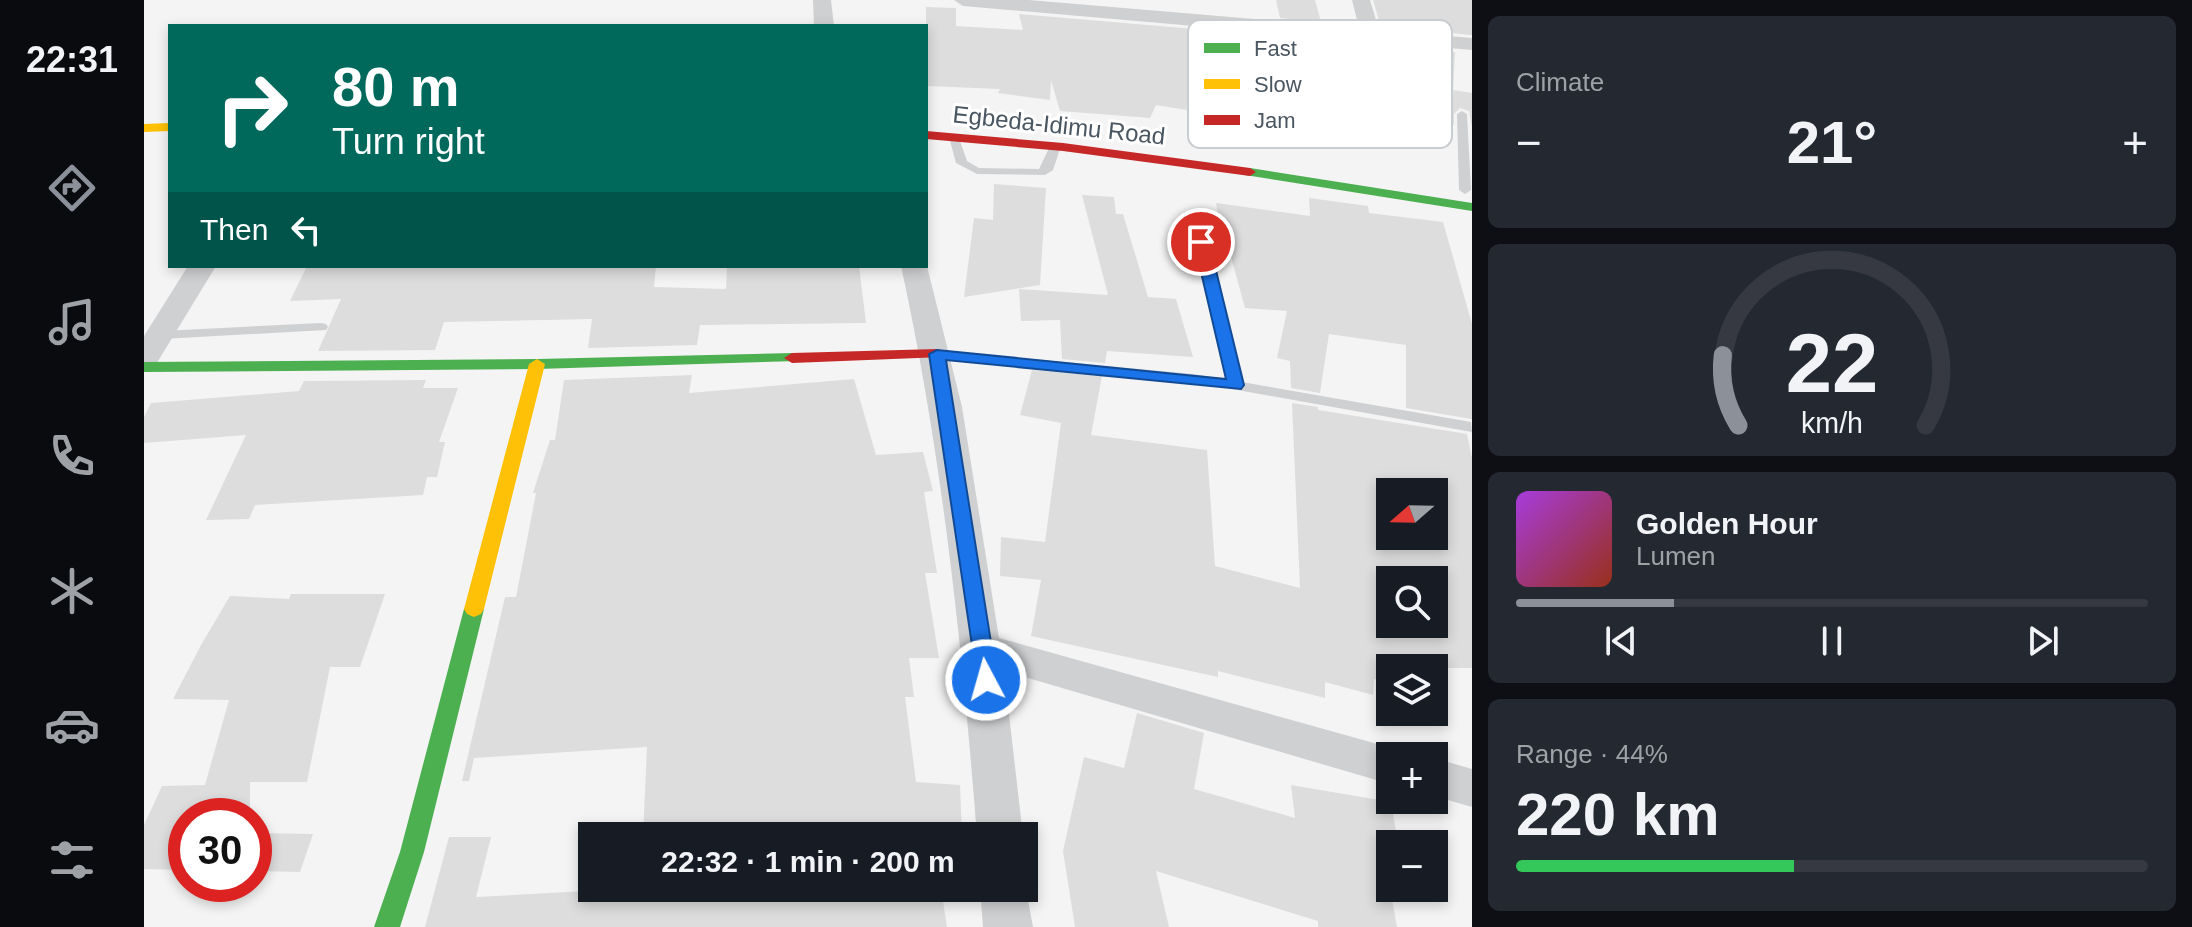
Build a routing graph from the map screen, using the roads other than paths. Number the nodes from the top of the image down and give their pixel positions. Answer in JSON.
{"nodes":[{"id":1,"x":822,"y":0,"type":"edge"},
{"id":2,"x":963,"y":0,"type":"edge"},
{"id":3,"x":1361,"y":0,"type":"edge"},
{"id":4,"x":1196,"y":20,"type":"edge"},
{"id":5,"x":1367,"y":20,"type":"edge"},
{"id":6,"x":824,"y":24,"type":"edge"},
{"id":7,"x":1452,"y":42,"type":"edge"},
{"id":8,"x":1472,"y":44,"type":"edge"},
{"id":9,"x":1462,"y":114,"type":"dead end"},
{"id":10,"x":928,"y":122,"type":"edge"},
{"id":11,"x":168,"y":127,"type":"edge"},
{"id":12,"x":144,"y":128,"type":"edge"},
{"id":13,"x":928,"y":135,"type":"edge"},
{"id":14,"x":954,"y":137,"type":"junction"},
{"id":15,"x":144,"y":140,"type":"edge"},
{"id":16,"x":168,"y":140,"type":"edge"},
{"id":17,"x":1055,"y":146,"type":"junction"},
{"id":18,"x":1470,"y":196,"type":"edge"},
{"id":19,"x":1195,"y":213,"type":"dead end"},
{"id":20,"x":201,"y":268,"type":"edge"},
{"id":21,"x":916,"y":268,"type":"edge"},
{"id":22,"x":321,"y":327,"type":"dead end"},
{"id":23,"x":162,"y":335,"type":"junction"},
{"id":24,"x":937,"y":354,"type":"junction"},
{"id":25,"x":144,"y":360,"type":"edge"},
{"id":26,"x":537,"y":364,"type":"junction"},
{"id":27,"x":144,"y":367,"type":"edge"},
{"id":28,"x":1235,"y":385,"type":"junction"},
{"id":29,"x":1471,"y":427,"type":"edge"},
{"id":30,"x":983,"y":649,"type":"junction"},
{"id":31,"x":1376,"y":761,"type":"edge"},
{"id":32,"x":1448,"y":781,"type":"edge"},
{"id":33,"x":1472,"y":788,"type":"edge"},
{"id":34,"x":999,"y":822,"type":"edge"},
{"id":35,"x":1005,"y":902,"type":"edge"},
{"id":36,"x":387,"y":927,"type":"edge"},
{"id":37,"x":1008,"y":927,"type":"edge"}],
"edges":[{"from":1,"to":6,"type":"street"},
{"from":2,"to":4,"type":"street"},
{"from":3,"to":5,"type":"street"},
{"from":7,"to":8,"type":"street"},
{"from":9,"to":18,"type":"lane"},
{"from":10,"to":18,"type":"main road","name":"Egbeda-Idimu Road"},
{"from":11,"to":12,"type":"main road"},
{"from":13,"to":14,"type":"main road","name":"Egbeda-Idimu Road"},
{"from":14,"to":17,"type":"main road","name":"Egbeda-Idimu Road"},
{"from":14,"to":17,"type":"lane"},
{"from":15,"to":16,"type":"main road"},
{"from":17,"to":18,"type":"main road","name":"Egbeda-Idimu Road"},
{"from":19,"to":28,"type":"lane"},
{"from":20,"to":23,"type":"street"},
{"from":21,"to":24,"type":"street"},
{"from":22,"to":23,"type":"lane"},
{"from":23,"to":25,"type":"street"},
{"from":24,"to":26,"type":"main road"},
{"from":24,"to":28,"type":"lane"},
{"from":24,"to":30,"type":"street"},
{"from":26,"to":27,"type":"main road"},
{"from":26,"to":36,"type":"main road"},
{"from":28,"to":29,"type":"lane"},
{"from":30,"to":31,"type":"street"},
{"from":30,"to":34,"type":"street"},
{"from":32,"to":33,"type":"street"},
{"from":35,"to":37,"type":"street"}]}
